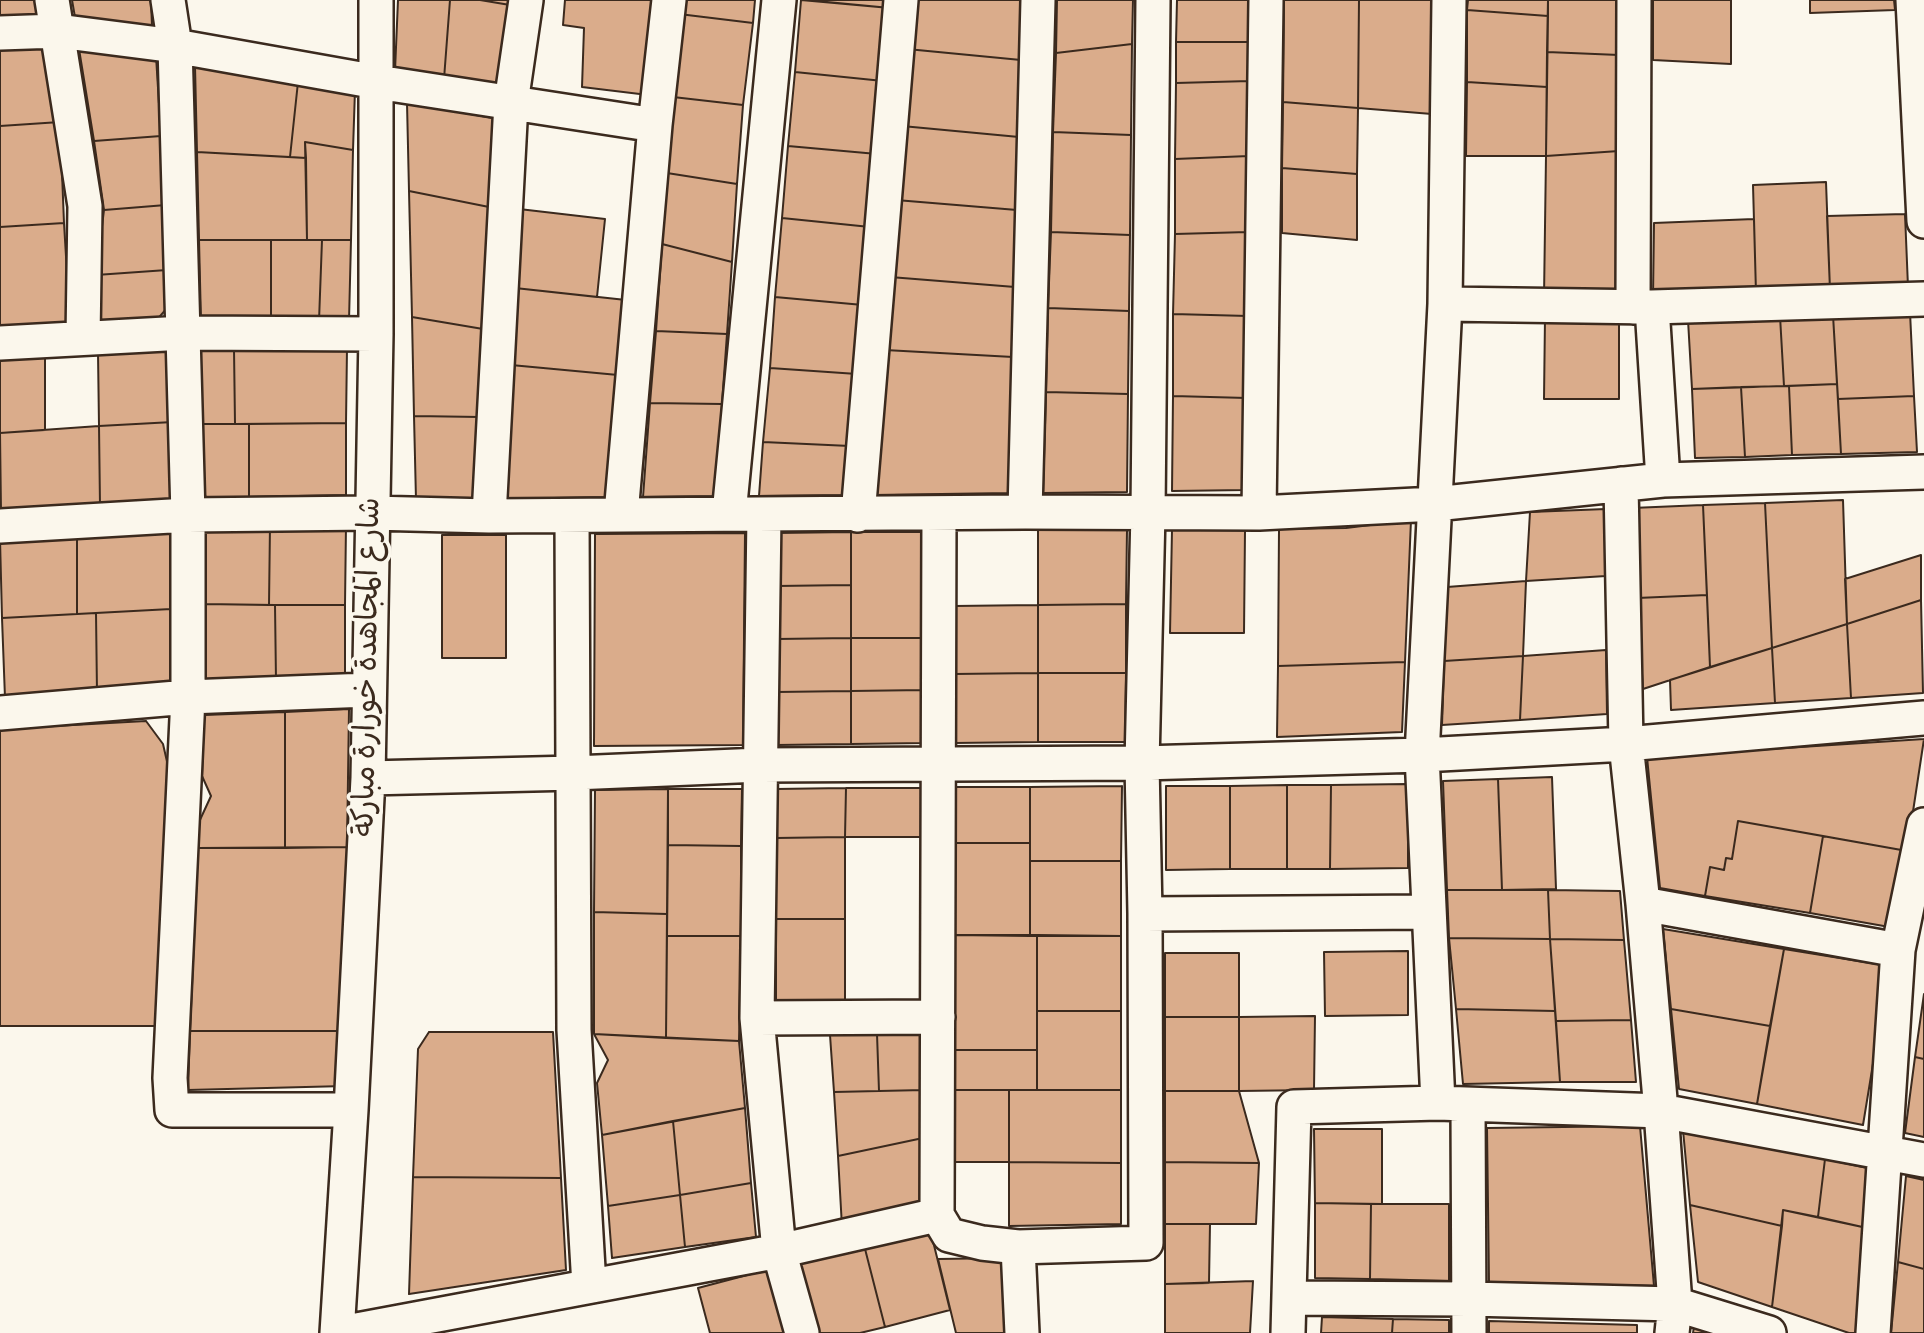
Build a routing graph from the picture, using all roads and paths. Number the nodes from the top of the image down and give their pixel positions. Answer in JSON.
{"nodes":[{"id":1,"x":168,"y":0,"type":"edge"},
{"id":2,"x":376,"y":0,"type":"edge"},
{"id":3,"x":526,"y":0,"type":"edge"},
{"id":4,"x":669,"y":0,"type":"edge"},
{"id":5,"x":779,"y":0,"type":"edge"},
{"id":6,"x":901,"y":0,"type":"edge"},
{"id":7,"x":1038,"y":0,"type":"edge"},
{"id":8,"x":1153,"y":0,"type":"edge"},
{"id":9,"x":1266,"y":0,"type":"edge"},
{"id":10,"x":1449,"y":0,"type":"edge"},
{"id":11,"x":1634,"y":0,"type":"edge"},
{"id":12,"x":1913,"y":0,"type":"edge"},
{"id":13,"x":55,"y":16,"type":"edge"},
{"id":14,"x":0,"y":33,"type":"edge"},
{"id":15,"x":175,"y":46,"type":"junction"},
{"id":16,"x":377,"y":82,"type":"junction"},
{"id":17,"x":510,"y":103,"type":"junction"},
{"id":18,"x":655,"y":125,"type":"junction"},
{"id":19,"x":1924,"y":221,"type":"edge"},
{"id":20,"x":1924,"y":299,"type":"edge"},
{"id":21,"x":1445,"y":304,"type":"junction"},
{"id":22,"x":1642,"y":307,"type":"junction"},
{"id":23,"x":184,"y":333,"type":"junction"},
{"id":24,"x":376,"y":334,"type":"junction"},
{"id":25,"x":83,"y":338,"type":"junction"},
{"id":26,"x":0,"y":343,"type":"edge"},
{"id":27,"x":1924,"y":472,"type":"edge"},
{"id":28,"x":1663,"y":480,"type":"junction"},
{"id":29,"x":1621,"y":484,"type":"junction"},
{"id":30,"x":1435,"y":504,"type":"junction"},
{"id":31,"x":1025,"y":512,"type":"junction"},
{"id":32,"x":371,"y":513,"type":"junction"},
{"id":33,"x":939,"y":513,"type":"junction"},
{"id":34,"x":1148,"y":513,"type":"junction"},
{"id":35,"x":1259,"y":513,"type":"junction"},
{"id":36,"x":621,"y":514,"type":"junction"},
{"id":37,"x":729,"y":514,"type":"junction"},
{"id":38,"x":188,"y":515,"type":"junction"},
{"id":39,"x":764,"y":515,"type":"junction"},
{"id":40,"x":858,"y":515,"type":"junction"},
{"id":41,"x":489,"y":516,"type":"junction"},
{"id":42,"x":572,"y":516,"type":"junction"},
{"id":43,"x":0,"y":526,"type":"edge"},
{"id":44,"x":368,"y":690,"type":"junction"},
{"id":45,"x":188,"y":697,"type":"junction"},
{"id":46,"x":0,"y":713,"type":"edge"},
{"id":47,"x":1924,"y":718,"type":"edge"},
{"id":48,"x":1626,"y":744,"type":"junction"},
{"id":49,"x":1422,"y":755,"type":"junction"},
{"id":50,"x":938,"y":763,"type":"junction"},
{"id":51,"x":1142,"y":763,"type":"junction"},
{"id":52,"x":760,"y":765,"type":"junction"},
{"id":53,"x":574,"y":773,"type":"junction"},
{"id":54,"x":368,"y":778,"type":"junction"},
{"id":55,"x":1924,"y":825,"type":"edge"},
{"id":56,"x":1643,"y":904,"type":"junction"},
{"id":57,"x":1428,"y":912,"type":"junction"},
{"id":58,"x":1145,"y":914,"type":"junction"},
{"id":59,"x":1898,"y":950,"type":"junction"},
{"id":60,"x":938,"y":1017,"type":"junction"},
{"id":61,"x":757,"y":1018,"type":"junction"},
{"id":62,"x":1453,"y":1104,"type":"junction"},
{"id":63,"x":351,"y":1110,"type":"junction"},
{"id":64,"x":1661,"y":1111,"type":"junction"},
{"id":65,"x":1886,"y":1152,"type":"junction"},
{"id":66,"x":1924,"y":1160,"type":"edge"},
{"id":67,"x":937,"y":1214,"type":"junction"},
{"id":68,"x":1018,"y":1247,"type":"junction"},
{"id":69,"x":779,"y":1251,"type":"junction"},
{"id":70,"x":589,"y":1286,"type":"junction"},
{"id":71,"x":1289,"y":1298,"type":"junction"},
{"id":72,"x":1469,"y":1299,"type":"junction"},
{"id":73,"x":1674,"y":1319,"type":"edge"},
{"id":74,"x":339,"y":1333,"type":"edge"},
{"id":75,"x":802,"y":1333,"type":"edge"},
{"id":76,"x":1022,"y":1333,"type":"edge"},
{"id":77,"x":1288,"y":1333,"type":"edge"},
{"id":78,"x":1469,"y":1333,"type":"edge"},
{"id":79,"x":1769,"y":1333,"type":"edge"},
{"id":80,"x":1873,"y":1333,"type":"edge"}],
"edges":[{"from":1,"to":15,"type":"street"},
{"from":2,"to":16,"type":"street","name":"شارع المجاهدة خورارة مباركة"},
{"from":3,"to":17,"type":"street"},
{"from":4,"to":18,"type":"street"},
{"from":5,"to":37,"type":"street"},
{"from":6,"to":40,"type":"street"},
{"from":7,"to":31,"type":"street"},
{"from":8,"to":34,"type":"street"},
{"from":9,"to":35,"type":"street"},
{"from":10,"to":21,"type":"street"},
{"from":11,"to":22,"type":"street"},
{"from":12,"to":19,"type":"street"},
{"from":13,"to":14,"type":"street"},
{"from":13,"to":15,"type":"street"},
{"from":13,"to":25,"type":"street"},
{"from":15,"to":16,"type":"street"},
{"from":15,"to":23,"type":"street"},
{"from":16,"to":17,"type":"street"},
{"from":16,"to":24,"type":"street","name":"شارع المجاهدة خورارة مباركة"},
{"from":17,"to":18,"type":"street"},
{"from":17,"to":41,"type":"street"},
{"from":18,"to":36,"type":"street"},
{"from":20,"to":22,"type":"street"},
{"from":21,"to":22,"type":"street"},
{"from":21,"to":30,"type":"street"},
{"from":22,"to":28,"type":"street"},
{"from":23,"to":24,"type":"street"},
{"from":23,"to":25,"type":"street"},
{"from":23,"to":38,"type":"street"},
{"from":24,"to":32,"type":"street","name":"شارع المجاهدة خورارة مباركة"},
{"from":25,"to":26,"type":"street"},
{"from":27,"to":28,"type":"street"},
{"from":28,"to":29,"type":"street"},
{"from":29,"to":30,"type":"street"},
{"from":29,"to":48,"type":"street"},
{"from":30,"to":35,"type":"street"},
{"from":30,"to":49,"type":"street"},
{"from":31,"to":33,"type":"street"},
{"from":31,"to":34,"type":"street"},
{"from":32,"to":38,"type":"street"},
{"from":32,"to":41,"type":"street"},
{"from":32,"to":44,"type":"street","name":"شارع المجاهدة خورارة مباركة"},
{"from":33,"to":40,"type":"street"},
{"from":33,"to":50,"type":"street"},
{"from":34,"to":35,"type":"street"},
{"from":34,"to":51,"type":"street"},
{"from":36,"to":37,"type":"street"},
{"from":36,"to":42,"type":"street"},
{"from":37,"to":39,"type":"street"},
{"from":38,"to":43,"type":"street"},
{"from":38,"to":45,"type":"street"},
{"from":39,"to":40,"type":"street"},
{"from":39,"to":52,"type":"street"},
{"from":41,"to":42,"type":"street"},
{"from":42,"to":53,"type":"street"},
{"from":44,"to":45,"type":"street"},
{"from":44,"to":54,"type":"street","name":"شارع المجاهدة خورارة مباركة"},
{"from":45,"to":46,"type":"street"},
{"from":45,"to":63,"type":"street"},
{"from":47,"to":48,"type":"street"},
{"from":48,"to":49,"type":"street"},
{"from":48,"to":56,"type":"street"},
{"from":49,"to":51,"type":"street"},
{"from":49,"to":57,"type":"street"},
{"from":50,"to":51,"type":"street"},
{"from":50,"to":52,"type":"street"},
{"from":50,"to":60,"type":"street"},
{"from":51,"to":58,"type":"street"},
{"from":52,"to":53,"type":"street"},
{"from":52,"to":61,"type":"street"},
{"from":53,"to":54,"type":"street"},
{"from":53,"to":70,"type":"street"},
{"from":54,"to":63,"type":"street","name":"شارع المجاهدة خورارة مباركة"},
{"from":55,"to":59,"type":"street"},
{"from":56,"to":59,"type":"street"},
{"from":56,"to":64,"type":"street"},
{"from":57,"to":58,"type":"street"},
{"from":57,"to":62,"type":"street"},
{"from":58,"to":68,"type":"street"},
{"from":59,"to":65,"type":"street"},
{"from":60,"to":61,"type":"street"},
{"from":60,"to":67,"type":"street"},
{"from":61,"to":69,"type":"street"},
{"from":62,"to":64,"type":"street"},
{"from":62,"to":71,"type":"street"},
{"from":62,"to":72,"type":"street"},
{"from":63,"to":74,"type":"street","name":"شارع المجاهدة خورارة مباركة"},
{"from":64,"to":65,"type":"street"},
{"from":64,"to":73,"type":"street"},
{"from":65,"to":66,"type":"street"},
{"from":65,"to":80,"type":"street"},
{"from":67,"to":68,"type":"street"},
{"from":67,"to":69,"type":"street"},
{"from":68,"to":76,"type":"street"},
{"from":69,"to":70,"type":"street"},
{"from":69,"to":75,"type":"street"},
{"from":70,"to":74,"type":"street"},
{"from":71,"to":72,"type":"street"},
{"from":71,"to":77,"type":"street"},
{"from":72,"to":73,"type":"street"},
{"from":72,"to":78,"type":"street"},
{"from":73,"to":79,"type":"street"}]}
